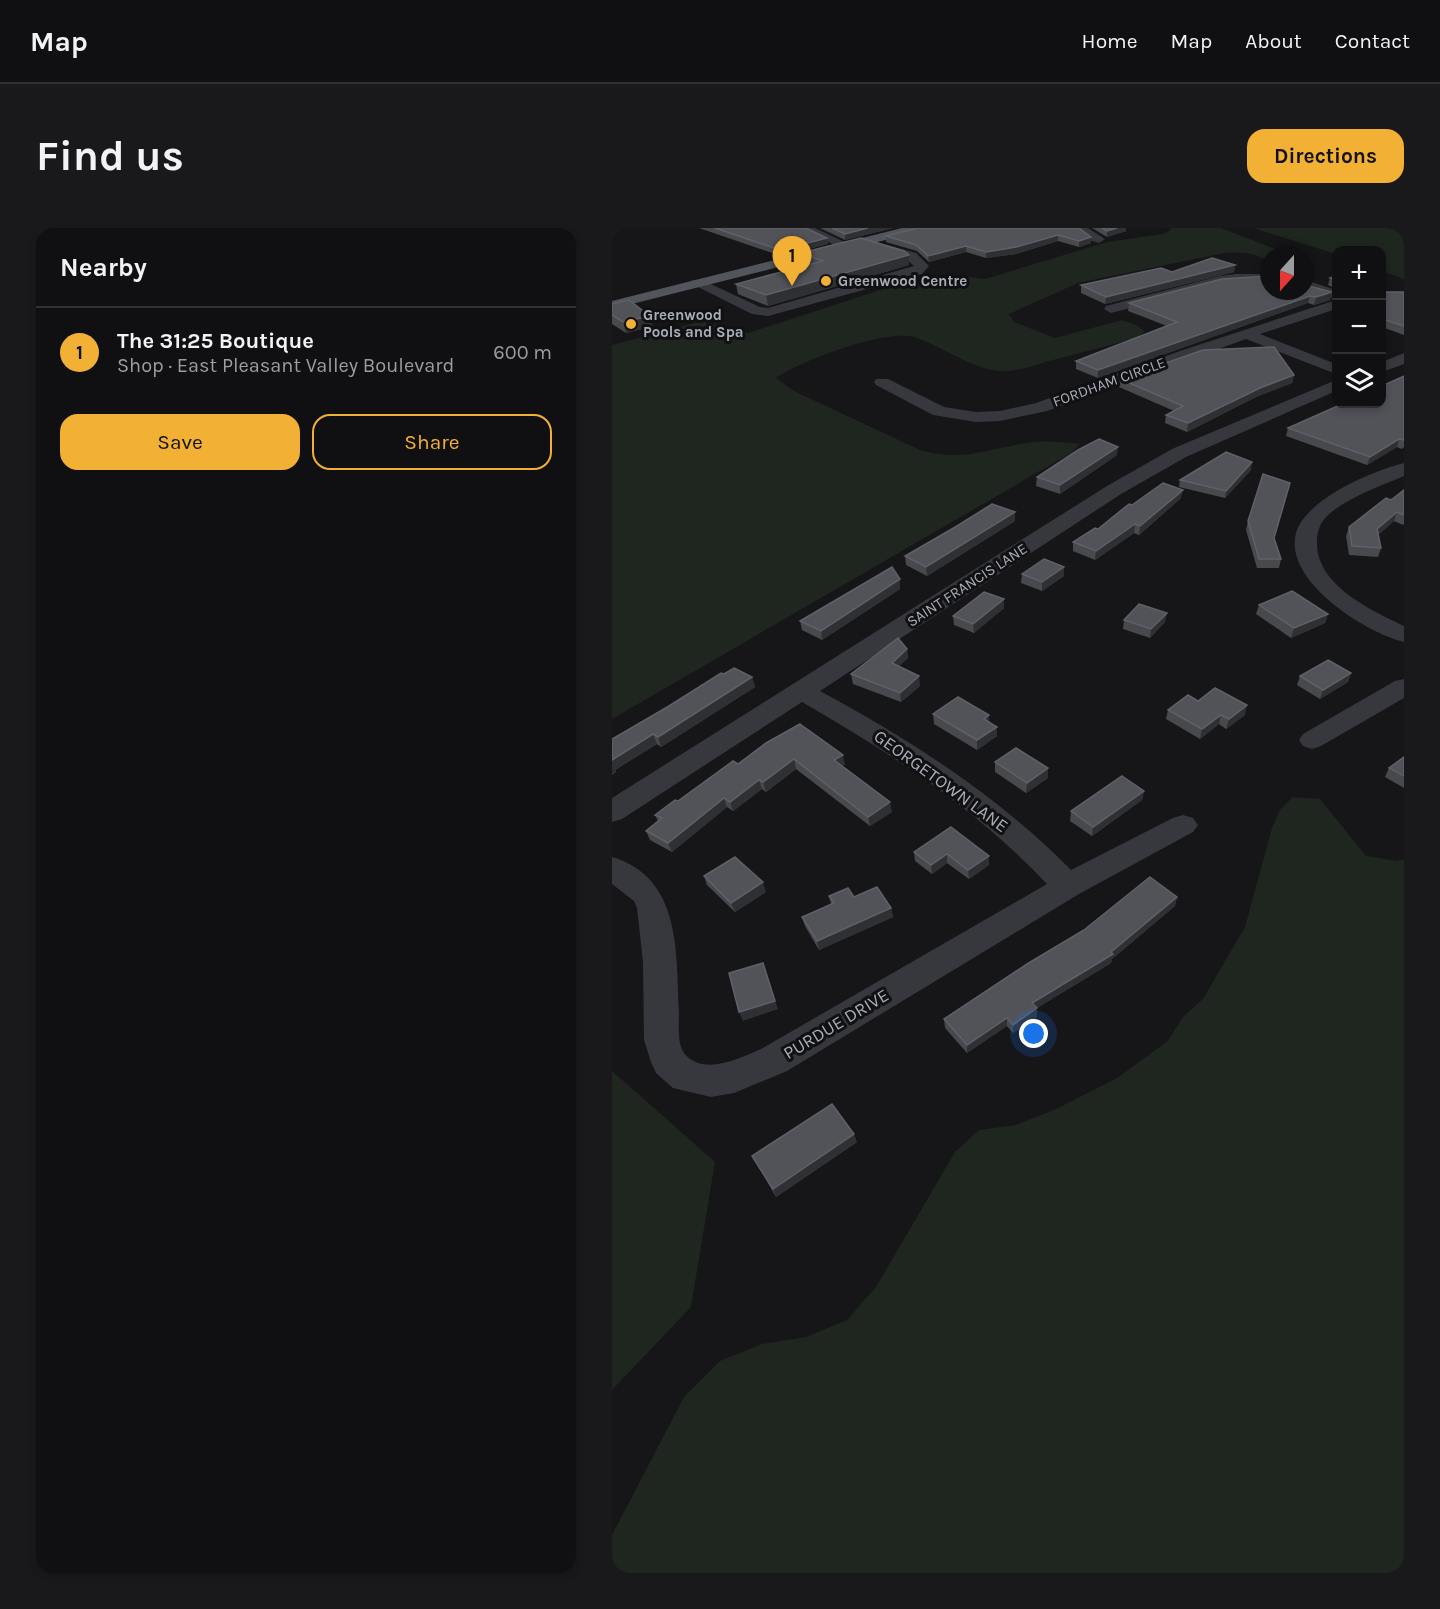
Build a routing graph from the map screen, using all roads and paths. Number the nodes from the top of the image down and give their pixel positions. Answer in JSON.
{"nodes":[{"id":1,"x":805,"y":228,"type":"edge"},
{"id":2,"x":870,"y":228,"type":"edge"},
{"id":3,"x":917,"y":228,"type":"edge"},
{"id":4,"x":1082,"y":228,"type":"edge"},
{"id":5,"x":887,"y":235,"type":"junction"},
{"id":6,"x":1099,"y":239,"type":"dead end"},
{"id":7,"x":860,"y":241,"type":"junction"},
{"id":8,"x":845,"y":245,"type":"junction"},
{"id":9,"x":1260,"y":278,"type":"edge"},
{"id":10,"x":697,"y":283,"type":"junction"},
{"id":11,"x":1314,"y":287,"type":"edge"},
{"id":12,"x":1332,"y":294,"type":"edge"},
{"id":13,"x":612,"y":305,"type":"edge"},
{"id":14,"x":1332,"y":305,"type":"edge"},
{"id":15,"x":1111,"y":309,"type":"edge"},
{"id":16,"x":1246,"y":334,"type":"junction"},
{"id":17,"x":1404,"y":358,"type":"edge"},
{"id":18,"x":1386,"y":365,"type":"edge"},
{"id":19,"x":1332,"y":367,"type":"edge"},
{"id":20,"x":882,"y":382,"type":"dead end"},
{"id":21,"x":1332,"y":388,"type":"edge"},
{"id":22,"x":1404,"y":468,"type":"edge"},
{"id":23,"x":1404,"y":635,"type":"edge"},
{"id":24,"x":1404,"y":687,"type":"edge"},
{"id":25,"x":803,"y":692,"type":"junction"},
{"id":26,"x":1312,"y":740,"type":"dead end"},
{"id":27,"x":612,"y":812,"type":"edge"},
{"id":28,"x":1183,"y":825,"type":"dead end"},
{"id":29,"x":612,"y":868,"type":"edge"},
{"id":30,"x":1068,"y":886,"type":"junction"}],
"edges":[{"from":1,"to":8,"type":"street"},
{"from":2,"to":5,"type":"street"},
{"from":3,"to":5,"type":"main road"},
{"from":4,"to":6,"type":"street"},
{"from":5,"to":7,"type":"main road"},
{"from":7,"to":8,"type":"main road"},
{"from":7,"to":10,"type":"street"},
{"from":8,"to":10,"type":"main road"},
{"from":9,"to":15,"type":"street"},
{"from":10,"to":13,"type":"main road"},
{"from":11,"to":12,"type":"street"},
{"from":14,"to":16,"type":"street","name":"FORDHAM CIRCLE"},
{"from":16,"to":19,"type":"street"},
{"from":16,"to":20,"type":"street","name":"FORDHAM CIRCLE"},
{"from":17,"to":18,"type":"street"},
{"from":21,"to":25,"type":"street","name":"SAINT FRANCIS LANE"},
{"from":22,"to":23,"type":"street"},
{"from":24,"to":26,"type":"street"},
{"from":25,"to":27,"type":"street","name":"SAINT FRANCIS LANE"},
{"from":25,"to":30,"type":"street","name":"GEORGETOWN LANE"},
{"from":28,"to":30,"type":"street","name":"PURDUE DRIVE"},
{"from":29,"to":30,"type":"street","name":"PURDUE DRIVE"}]}
